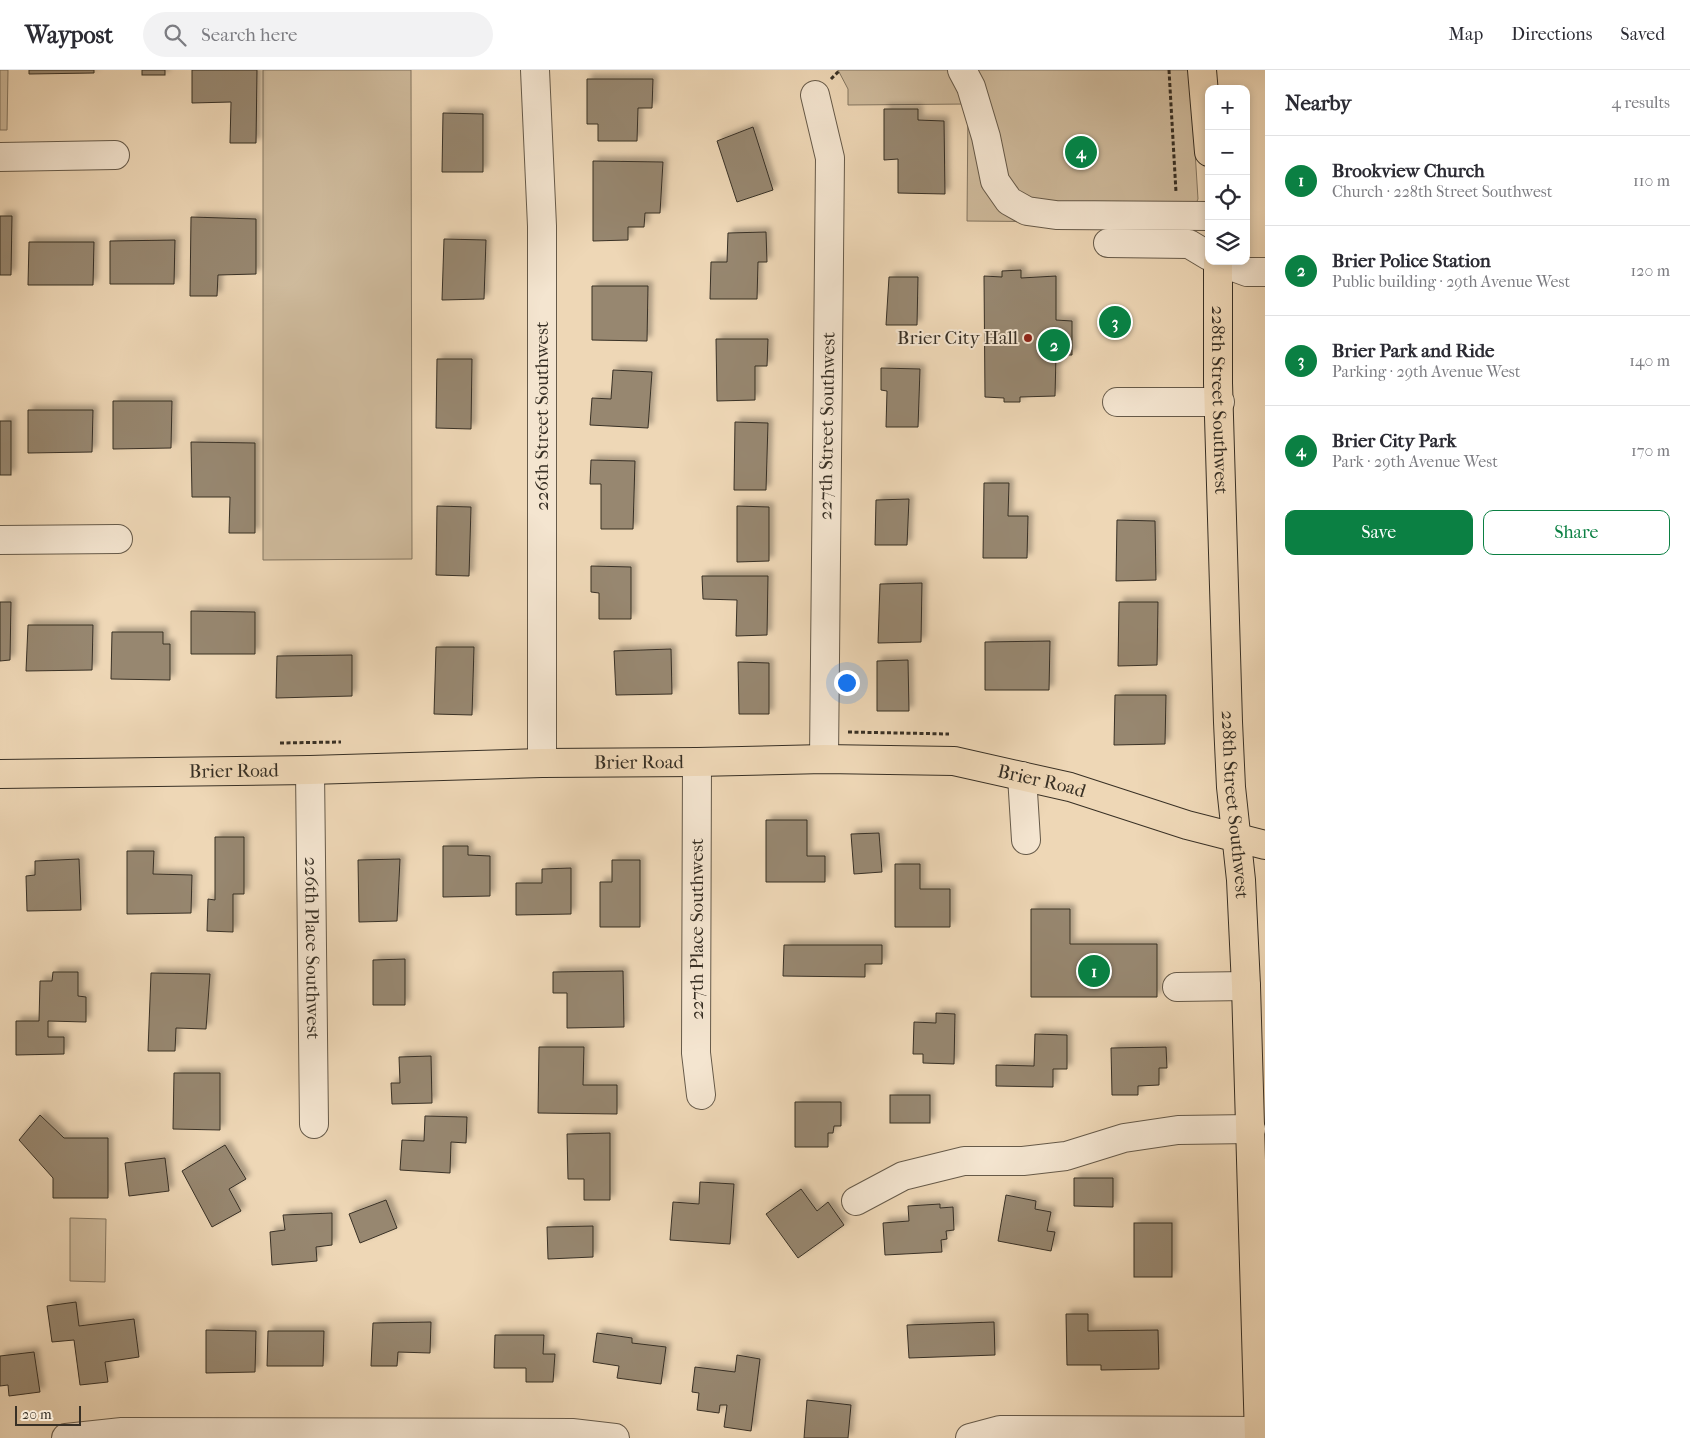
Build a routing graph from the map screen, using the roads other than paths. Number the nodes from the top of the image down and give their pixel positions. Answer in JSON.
{"nodes":[{"id":1,"x":535,"y":70,"type":"edge"},
{"id":2,"x":962,"y":70,"type":"edge"},
{"id":3,"x":1202,"y":70,"type":"edge"},
{"id":4,"x":815,"y":95,"type":"dead end"},
{"id":5,"x":1207,"y":130,"type":"edge"},
{"id":6,"x":115,"y":155,"type":"dead end"},
{"id":7,"x":0,"y":157,"type":"edge"},
{"id":8,"x":1205,"y":216,"type":"edge"},
{"id":9,"x":1108,"y":243,"type":"dead end"},
{"id":10,"x":1205,"y":254,"type":"edge"},
{"id":11,"x":1218,"y":265,"type":"edge"},
{"id":12,"x":1229,"y":265,"type":"edge"},
{"id":13,"x":1265,"y":272,"type":"edge"},
{"id":14,"x":1117,"y":402,"type":"dead end"},
{"id":15,"x":1220,"y":402,"type":"junction"},
{"id":16,"x":118,"y":539,"type":"dead end"},
{"id":17,"x":0,"y":540,"type":"edge"},
{"id":18,"x":824,"y":758,"type":"junction"},
{"id":19,"x":697,"y":762,"type":"junction"},
{"id":20,"x":542,"y":763,"type":"junction"},
{"id":21,"x":310,"y":770,"type":"junction"},
{"id":22,"x":0,"y":774,"type":"edge"},
{"id":23,"x":1022,"y":776,"type":"junction"},
{"id":24,"x":1026,"y":840,"type":"dead end"},
{"id":25,"x":1238,"y":840,"type":"junction"},
{"id":26,"x":1265,"y":845,"type":"edge"},
{"id":27,"x":1246,"y":986,"type":"junction"},
{"id":28,"x":1177,"y":987,"type":"dead end"},
{"id":29,"x":700,"y":1095,"type":"dead end"},
{"id":30,"x":314,"y":1124,"type":"dead end"},
{"id":31,"x":1251,"y":1128,"type":"junction"},
{"id":32,"x":856,"y":1201,"type":"dead end"},
{"id":33,"x":1261,"y":1434,"type":"edge"},
{"id":34,"x":443,"y":1436,"type":"edge"},
{"id":35,"x":66,"y":1438,"type":"edge"},
{"id":36,"x":615,"y":1438,"type":"edge"},
{"id":37,"x":970,"y":1438,"type":"edge"}],
"edges":[{"from":1,"to":20,"type":"street","name":"226th Street Southwest"},
{"from":2,"to":8,"type":"street"},
{"from":3,"to":5,"type":"main road"},
{"from":4,"to":18,"type":"street","name":"227th Street Southwest"},
{"from":6,"to":7,"type":"street"},
{"from":9,"to":10,"type":"street"},
{"from":11,"to":15,"type":"main road","name":"228th Street Southwest"},
{"from":12,"to":13,"type":"street"},
{"from":14,"to":15,"type":"street"},
{"from":15,"to":25,"type":"main road","name":"228th Street Southwest"},
{"from":16,"to":17,"type":"street"},
{"from":18,"to":19,"type":"main road","name":"Brier Road"},
{"from":18,"to":23,"type":"main road","name":"Brier Road"},
{"from":19,"to":20,"type":"main road","name":"Brier Road"},
{"from":19,"to":29,"type":"street","name":"227th Place Southwest"},
{"from":20,"to":21,"type":"main road","name":"Brier Road"},
{"from":21,"to":22,"type":"main road","name":"Brier Road"},
{"from":21,"to":30,"type":"street","name":"226th Place Southwest"},
{"from":23,"to":24,"type":"street"},
{"from":23,"to":25,"type":"main road","name":"Brier Road"},
{"from":25,"to":26,"type":"main road","name":"Brier Road"},
{"from":25,"to":27,"type":"main road","name":"228th Street Southwest"},
{"from":27,"to":28,"type":"street"},
{"from":27,"to":31,"type":"main road","name":"228th Street Southwest"},
{"from":31,"to":32,"type":"street"},
{"from":31,"to":33,"type":"main road","name":"228th Street Southwest"},
{"from":33,"to":37,"type":"street"},
{"from":34,"to":35,"type":"street"},
{"from":34,"to":36,"type":"street"}]}
